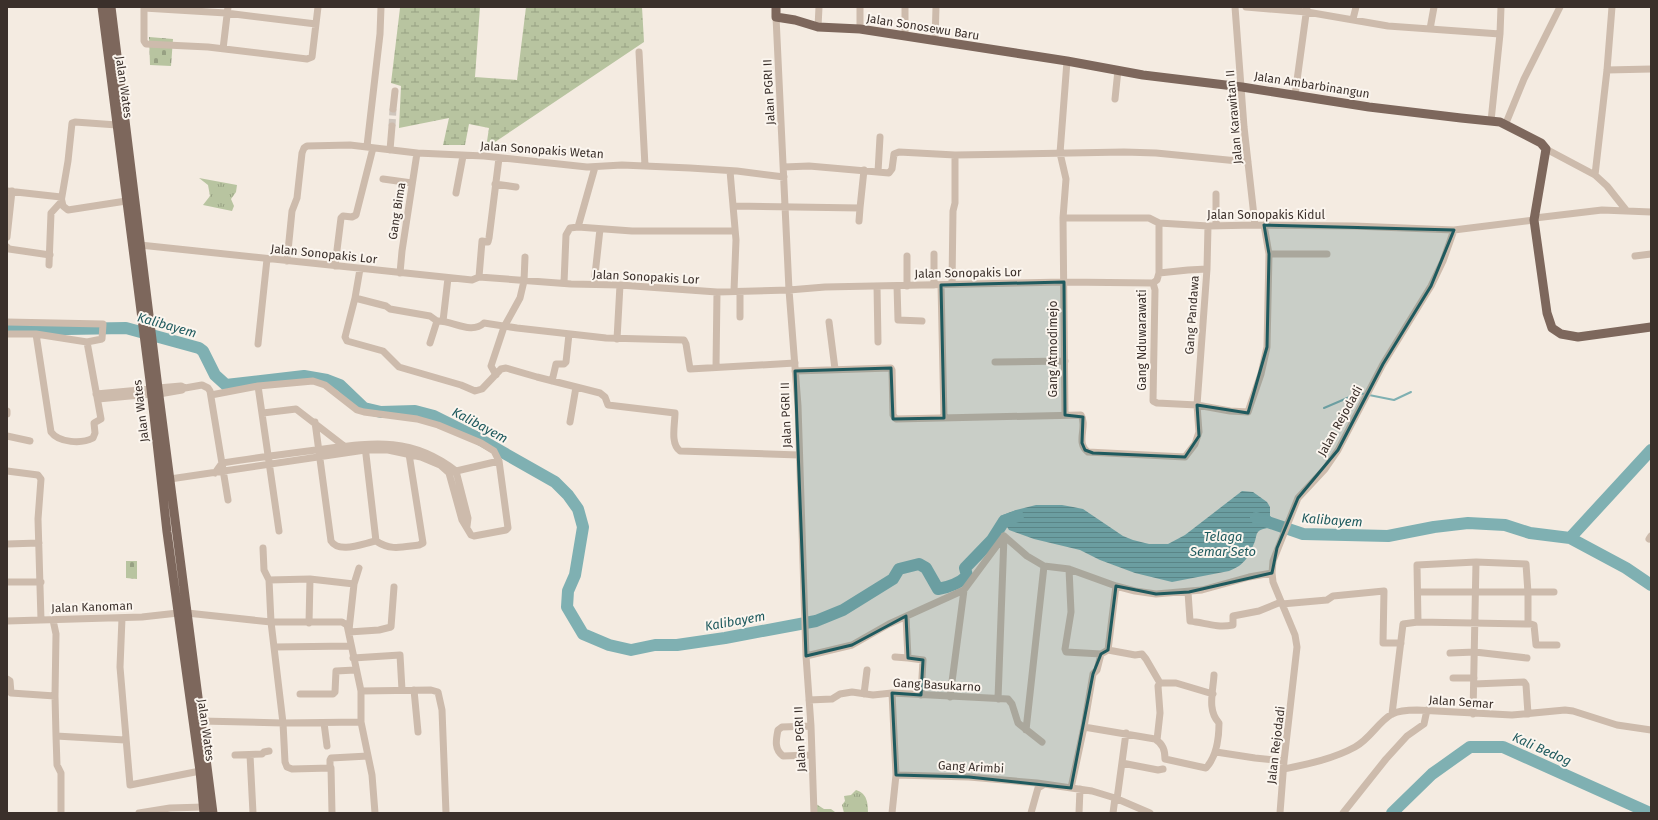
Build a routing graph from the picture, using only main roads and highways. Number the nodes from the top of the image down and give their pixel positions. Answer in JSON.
{"nodes":[{"id":1,"x":102,"y":7,"type":"edge"},
{"id":2,"x":111,"y":7,"type":"edge"},
{"id":3,"x":776,"y":7,"type":"edge"},
{"id":4,"x":1067,"y":61,"type":"joint"},
{"id":5,"x":145,"y":315,"type":"junction"},
{"id":6,"x":1651,"y":327,"type":"edge"},
{"id":7,"x":155,"y":391,"type":"junction"},
{"id":8,"x":182,"y":613,"type":"junction"},
{"id":9,"x":204,"y":810,"type":"edge"},
{"id":10,"x":213,"y":813,"type":"edge"}],
"edges":[{"from":1,"to":5,"type":"main road","name":"Jalan Wates"},
{"from":2,"to":5,"type":"main road","name":"Jalan Wates"},
{"from":3,"to":4,"type":"main road","name":"Jalan Sonosewu Baru"},
{"from":4,"to":6,"type":"main road","name":"Jalan Ambarbinangun"},
{"from":5,"to":7,"type":"main road","name":"Jalan Wates"},
{"from":7,"to":8,"type":"main road","name":"Jalan Wates"},
{"from":7,"to":8,"type":"main road","name":"Jalan Wates"},
{"from":8,"to":9,"type":"main road","name":"Jalan Wates"},
{"from":8,"to":10,"type":"main road","name":"Jalan Wates"}]}
